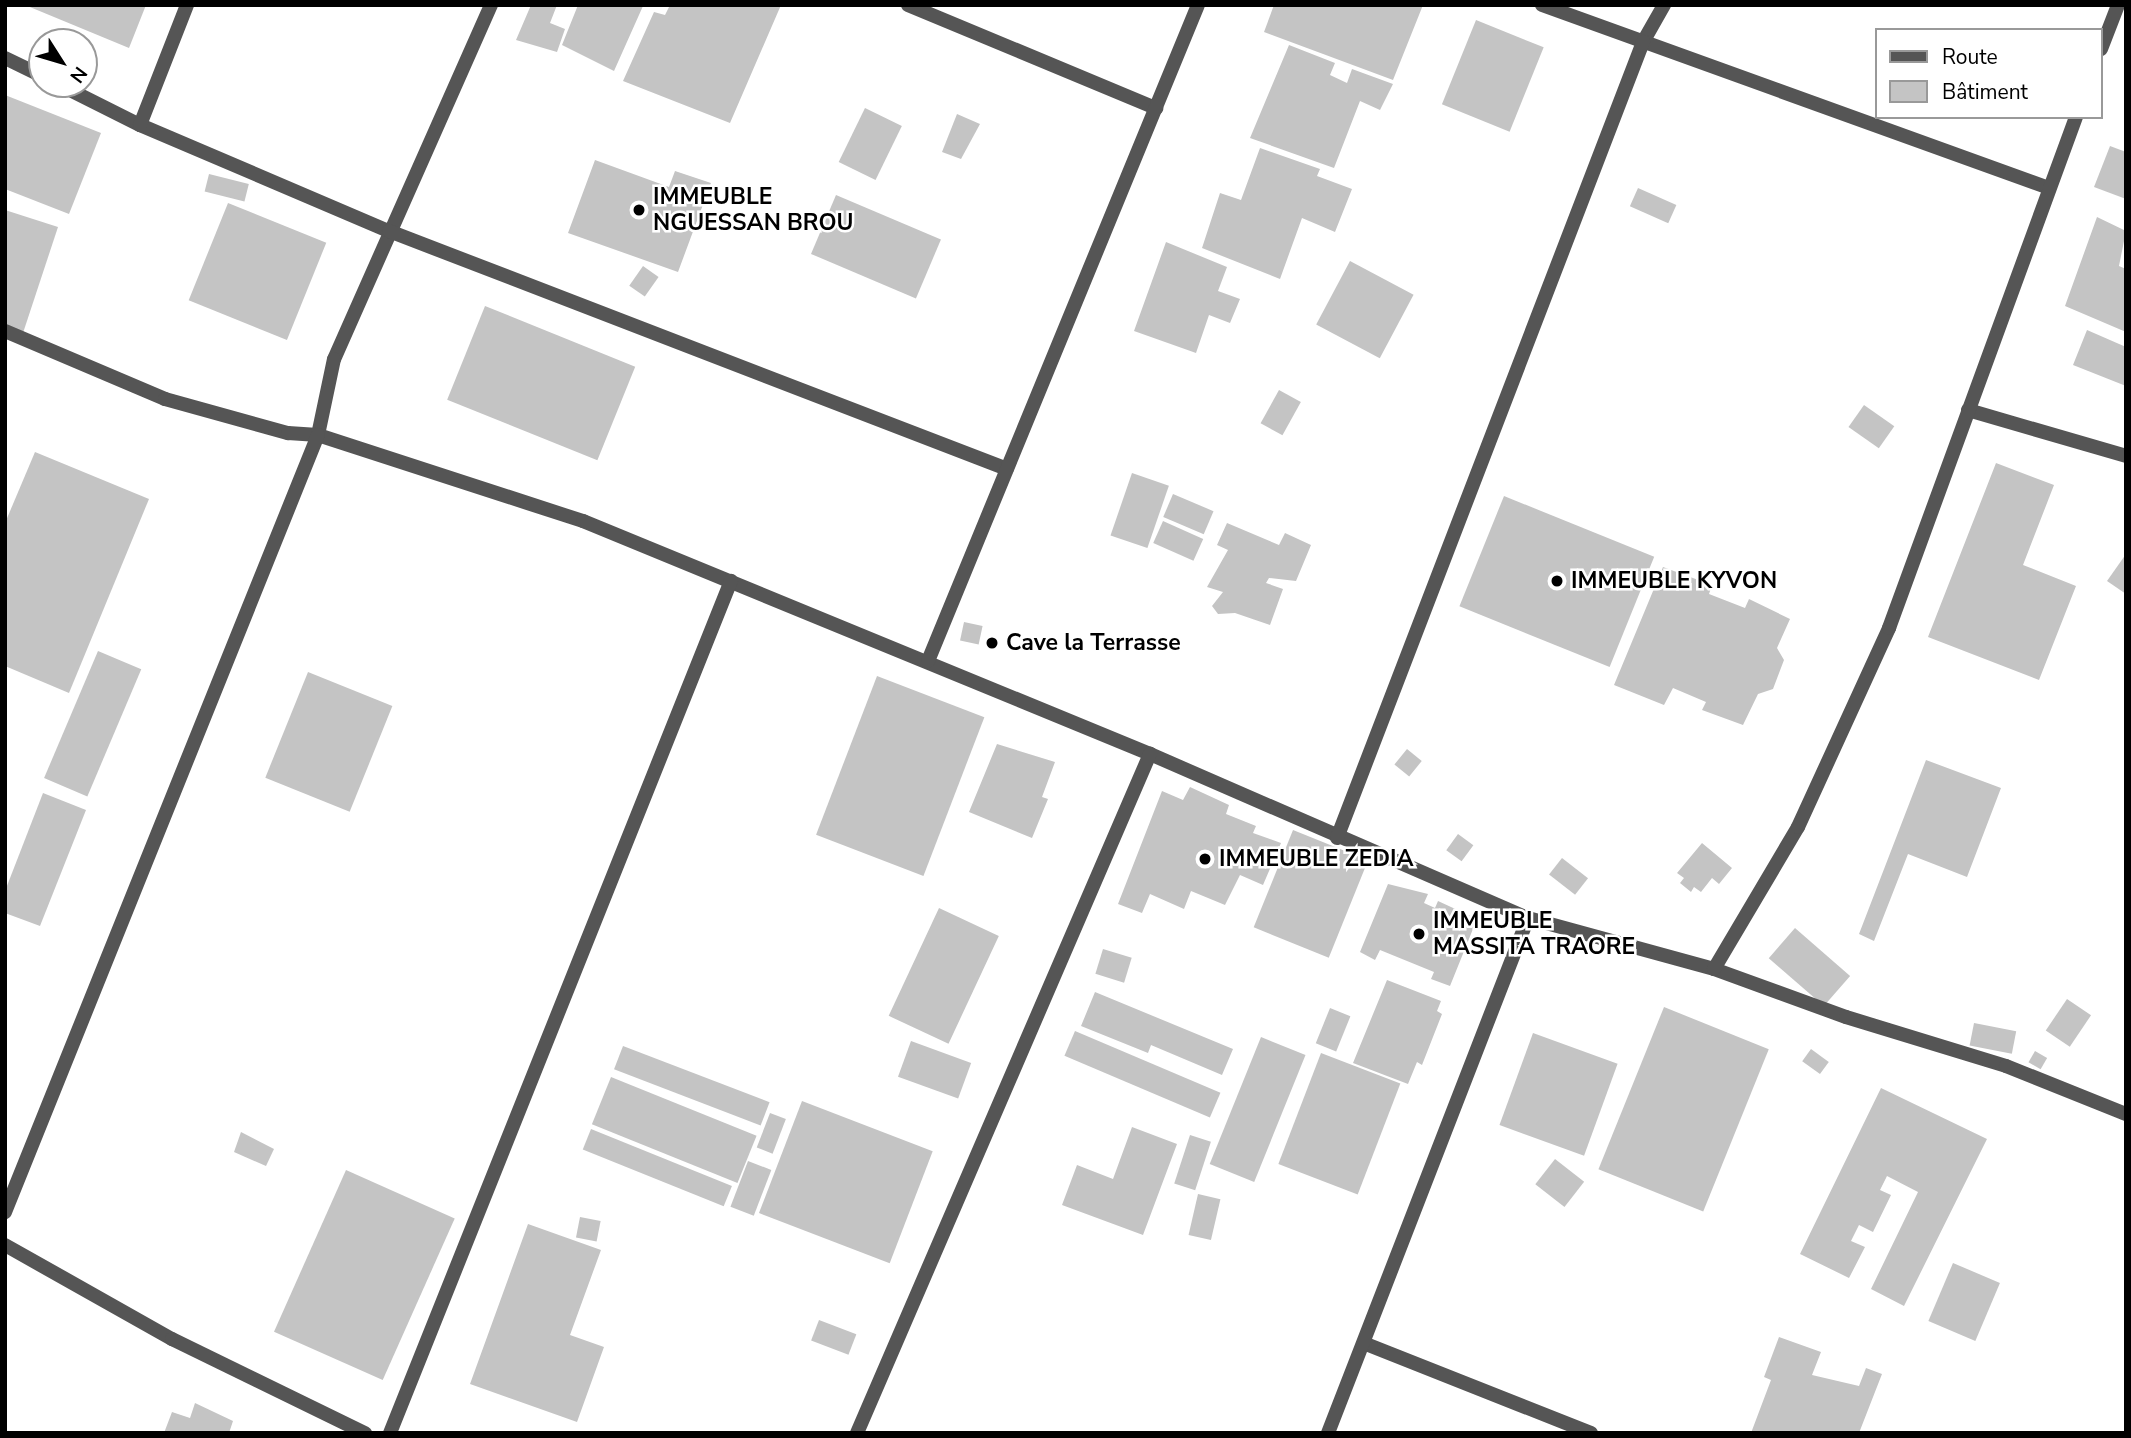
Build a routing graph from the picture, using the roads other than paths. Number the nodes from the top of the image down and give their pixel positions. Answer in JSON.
{"nodes":[{"id":1,"x":187,"y":5,"type":"edge"},
{"id":2,"x":491,"y":5,"type":"edge"},
{"id":3,"x":908,"y":5,"type":"edge"},
{"id":4,"x":1198,"y":5,"type":"edge"},
{"id":5,"x":1542,"y":5,"type":"edge"},
{"id":6,"x":1664,"y":5,"type":"edge"},
{"id":7,"x":2118,"y":5,"type":"edge"},
{"id":8,"x":1643,"y":41,"type":"junction"},
{"id":9,"x":2103,"y":44,"type":"edge"},
{"id":10,"x":5,"y":58,"type":"edge"},
{"id":11,"x":28,"y":69,"type":"edge"},
{"id":12,"x":86,"y":98,"type":"edge"},
{"id":13,"x":1156,"y":108,"type":"junction"},
{"id":14,"x":2075,"y":119,"type":"edge"},
{"id":15,"x":140,"y":125,"type":"junction"},
{"id":16,"x":2049,"y":188,"type":"junction"},
{"id":17,"x":389,"y":231,"type":"junction"},
{"id":18,"x":5,"y":331,"type":"edge"},
{"id":19,"x":1968,"y":410,"type":"junction"},
{"id":20,"x":318,"y":435,"type":"junction"},
{"id":21,"x":2126,"y":456,"type":"edge"},
{"id":22,"x":1007,"y":469,"type":"junction"},
{"id":23,"x":731,"y":581,"type":"junction"},
{"id":24,"x":928,"y":661,"type":"junction"},
{"id":25,"x":1150,"y":754,"type":"junction"},
{"id":26,"x":1337,"y":838,"type":"junction"},
{"id":27,"x":1528,"y":918,"type":"junction"},
{"id":28,"x":1713,"y":969,"type":"junction"},
{"id":29,"x":2126,"y":1114,"type":"edge"},
{"id":30,"x":5,"y":1212,"type":"edge"},
{"id":31,"x":5,"y":1245,"type":"edge"},
{"id":32,"x":1366,"y":1344,"type":"junction"},
{"id":33,"x":365,"y":1433,"type":"edge"},
{"id":34,"x":390,"y":1433,"type":"edge"},
{"id":35,"x":857,"y":1433,"type":"edge"},
{"id":36,"x":1328,"y":1433,"type":"edge"},
{"id":37,"x":1591,"y":1433,"type":"edge"}],
"edges":[{"from":1,"to":15,"type":"street"},
{"from":2,"to":17,"type":"street"},
{"from":3,"to":13,"type":"street"},
{"from":4,"to":13,"type":"street"},
{"from":5,"to":8,"type":"street"},
{"from":6,"to":8,"type":"street"},
{"from":7,"to":9,"type":"street"},
{"from":8,"to":16,"type":"street"},
{"from":8,"to":26,"type":"street"},
{"from":10,"to":11,"type":"street"},
{"from":12,"to":15,"type":"street"},
{"from":13,"to":22,"type":"street"},
{"from":14,"to":16,"type":"street"},
{"from":15,"to":17,"type":"street"},
{"from":16,"to":19,"type":"street"},
{"from":17,"to":20,"type":"street"},
{"from":17,"to":22,"type":"street"},
{"from":18,"to":20,"type":"street"},
{"from":19,"to":21,"type":"street"},
{"from":19,"to":28,"type":"street"},
{"from":20,"to":23,"type":"street"},
{"from":20,"to":30,"type":"street"},
{"from":22,"to":24,"type":"street"},
{"from":23,"to":24,"type":"street"},
{"from":23,"to":34,"type":"street"},
{"from":24,"to":25,"type":"street"},
{"from":25,"to":26,"type":"street"},
{"from":25,"to":35,"type":"street"},
{"from":26,"to":27,"type":"street"},
{"from":27,"to":28,"type":"street"},
{"from":27,"to":32,"type":"street"},
{"from":28,"to":29,"type":"street"},
{"from":31,"to":33,"type":"street"},
{"from":32,"to":36,"type":"street"},
{"from":32,"to":37,"type":"street"}]}
